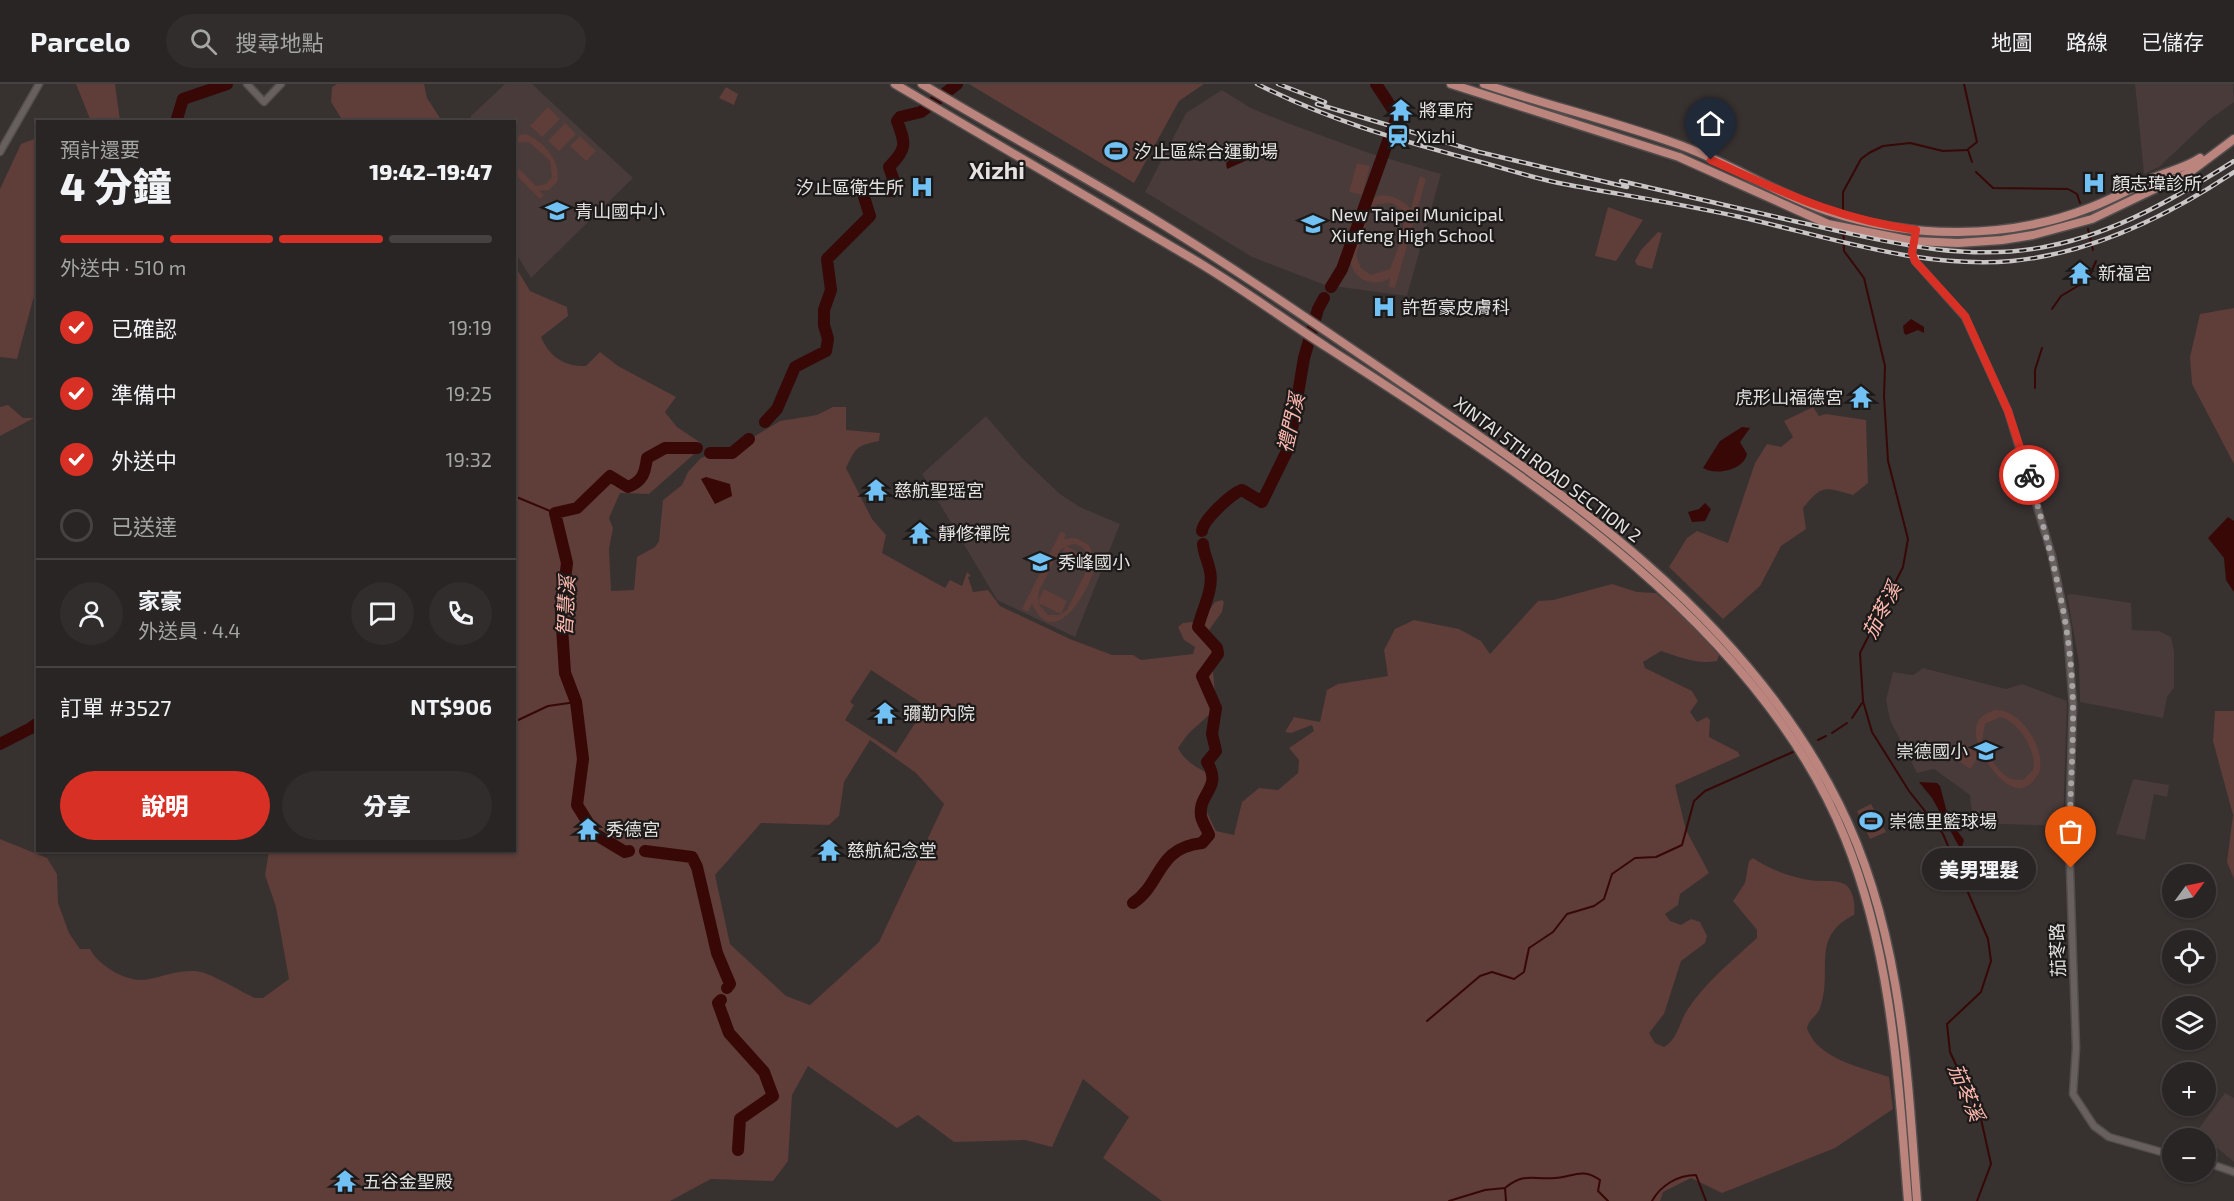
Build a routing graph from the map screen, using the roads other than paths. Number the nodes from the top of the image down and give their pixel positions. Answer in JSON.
{"nodes":[{"id":1,"x":39,"y":84,"type":"edge"},
{"id":2,"x":247,"y":84,"type":"edge"},
{"id":3,"x":281,"y":84,"type":"edge"},
{"id":4,"x":895,"y":84,"type":"edge"},
{"id":5,"x":922,"y":84,"type":"edge"},
{"id":6,"x":1451,"y":84,"type":"edge"},
{"id":7,"x":1484,"y":84,"type":"edge"},
{"id":8,"x":2234,"y":132,"type":"edge"},
{"id":9,"x":2234,"y":139,"type":"edge"},
{"id":10,"x":0,"y":152,"type":"edge"},
{"id":11,"x":1916,"y":230,"type":"junction"},
{"id":12,"x":1913,"y":241,"type":"junction"},
{"id":13,"x":2162,"y":1152,"type":"edge"},
{"id":14,"x":2216,"y":1166,"type":"edge"},
{"id":15,"x":2234,"y":1172,"type":"edge"},
{"id":16,"x":1908,"y":1201,"type":"edge"},
{"id":17,"x":1917,"y":1201,"type":"edge"}],
"edges":[{"from":1,"to":10,"type":"street"},
{"from":2,"to":3,"type":"street"},
{"from":4,"to":16,"type":"main road","name":"XINTAI 5TH ROAD SECTION 2"},
{"from":5,"to":17,"type":"main road","name":"XINTAI 5TH ROAD SECTION 2"},
{"from":6,"to":12,"type":"main road"},
{"from":7,"to":11,"type":"main road"},
{"from":8,"to":11,"type":"main road"},
{"from":9,"to":12,"type":"main road"},
{"from":11,"to":12,"type":"street"},
{"from":12,"to":13,"type":"street","name":"茄苳路"},
{"from":14,"to":15,"type":"street"}]}
